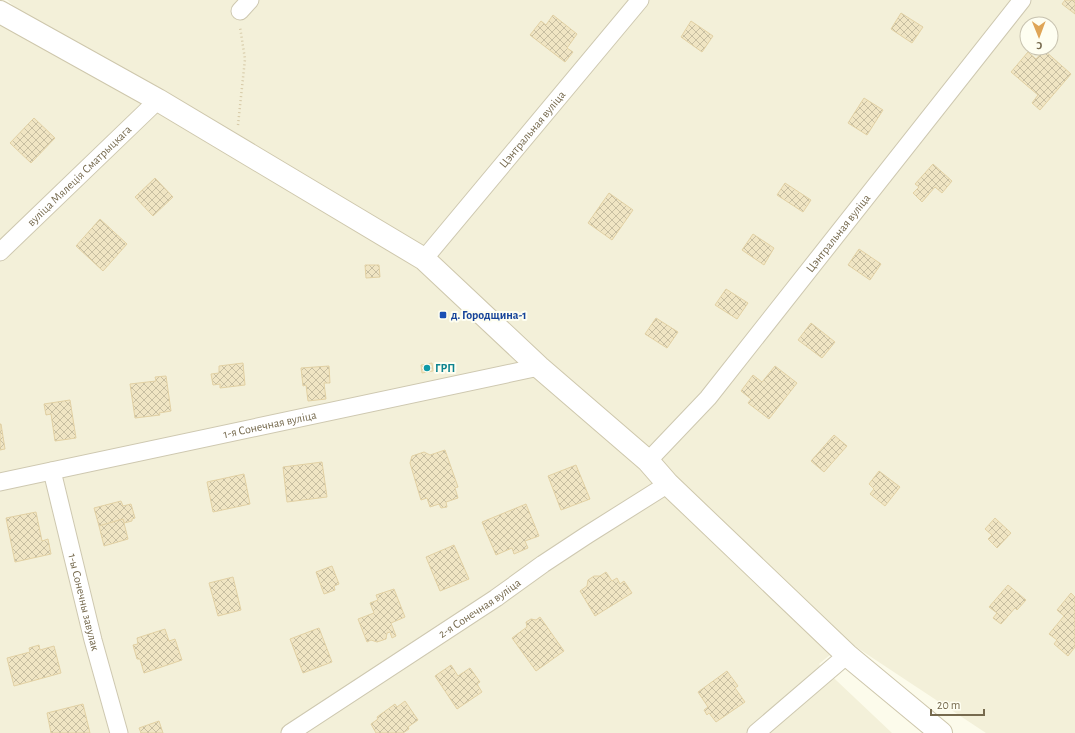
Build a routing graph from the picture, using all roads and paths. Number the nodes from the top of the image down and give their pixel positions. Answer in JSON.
{"nodes":[{"id":1,"x":640,"y":0,"type":"edge"},
{"id":2,"x":1022,"y":0,"type":"edge"},
{"id":3,"x":245,"y":5,"type":"edge"},
{"id":4,"x":0,"y":12,"type":"edge"},
{"id":5,"x":158,"y":100,"type":"junction"},
{"id":6,"x":236,"y":146,"type":"junction"},
{"id":7,"x":0,"y":252,"type":"edge"},
{"id":8,"x":424,"y":259,"type":"junction"},
{"id":9,"x":539,"y":367,"type":"junction"},
{"id":10,"x":648,"y":461,"type":"junction"},
{"id":11,"x":52,"y":471,"type":"junction"},
{"id":12,"x":0,"y":482,"type":"edge"},
{"id":13,"x":668,"y":484,"type":"junction"},
{"id":14,"x":847,"y":655,"type":"junction"},
{"id":15,"x":119,"y":733,"type":"edge"},
{"id":16,"x":290,"y":733,"type":"edge"},
{"id":17,"x":756,"y":733,"type":"edge"},
{"id":18,"x":941,"y":733,"type":"edge"}],
"edges":[{"from":1,"to":8,"type":"street","name":"Цэнтральная вуліца"},
{"from":2,"to":10,"type":"street","name":"Цэнтральная вуліца"},
{"from":3,"to":6,"type":"path"},
{"from":4,"to":5,"type":"main road"},
{"from":5,"to":6,"type":"main road"},
{"from":5,"to":7,"type":"street","name":"вуліца Мялеція Сматрыцкага"},
{"from":6,"to":8,"type":"main road"},
{"from":8,"to":9,"type":"main road"},
{"from":9,"to":10,"type":"main road"},
{"from":9,"to":11,"type":"street","name":"1-я Сонечная вуліца"},
{"from":10,"to":13,"type":"main road"},
{"from":11,"to":12,"type":"street","name":"1-я Сонечная вуліца"},
{"from":11,"to":15,"type":"street","name":"1-ы Сонечны завулак"},
{"from":13,"to":14,"type":"main road"},
{"from":13,"to":16,"type":"street","name":"2-я Сонечная вуліца"},
{"from":14,"to":17,"type":"street"},
{"from":14,"to":18,"type":"main road"}]}
